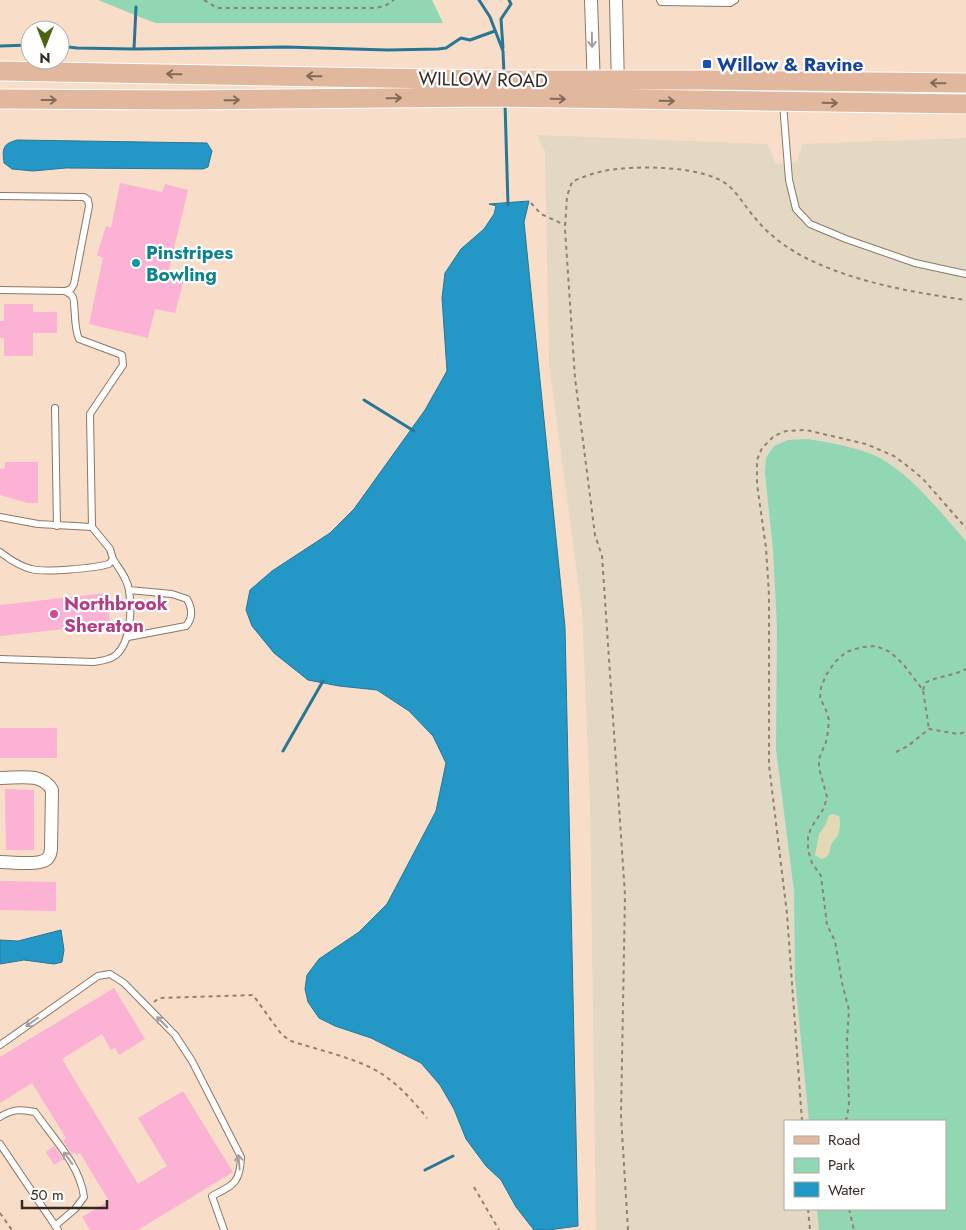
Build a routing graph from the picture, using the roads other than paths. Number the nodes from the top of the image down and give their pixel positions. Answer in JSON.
{"nodes":[{"id":1,"x":591,"y":0,"type":"edge"},
{"id":2,"x":616,"y":0,"type":"edge"},
{"id":3,"x":660,"y":0,"type":"edge"},
{"id":4,"x":735,"y":0,"type":"edge"},
{"id":5,"x":0,"y":72,"type":"edge"},
{"id":6,"x":618,"y":80,"type":"junction"},
{"id":7,"x":593,"y":81,"type":"junction"},
{"id":8,"x":783,"y":82,"type":"junction"},
{"id":9,"x":966,"y":83,"type":"edge"},
{"id":10,"x":493,"y":89,"type":"junction"},
{"id":11,"x":522,"y":89,"type":"junction"},
{"id":12,"x":0,"y":99,"type":"edge"},
{"id":13,"x":594,"y":100,"type":"junction"},
{"id":14,"x":618,"y":100,"type":"junction"},
{"id":15,"x":783,"y":102,"type":"junction"},
{"id":16,"x":966,"y":104,"type":"edge"},
{"id":17,"x":0,"y":196,"type":"edge"},
{"id":18,"x":966,"y":274,"type":"edge"},
{"id":19,"x":0,"y":290,"type":"edge"},
{"id":20,"x":65,"y":291,"type":"junction"},
{"id":21,"x":54,"y":408,"type":"dead end"},
{"id":22,"x":0,"y":517,"type":"edge"},
{"id":23,"x":57,"y":526,"type":"junction"},
{"id":24,"x":92,"y":527,"type":"junction"},
{"id":25,"x":0,"y":552,"type":"edge"},
{"id":26,"x":113,"y":559,"type":"junction"},
{"id":27,"x":129,"y":590,"type":"junction"},
{"id":28,"x":128,"y":637,"type":"junction"},
{"id":29,"x":0,"y":659,"type":"edge"},
{"id":30,"x":0,"y":778,"type":"edge"},
{"id":31,"x":0,"y":862,"type":"edge"},
{"id":32,"x":0,"y":1045,"type":"edge"},
{"id":33,"x":0,"y":1117,"type":"edge"},
{"id":34,"x":0,"y":1144,"type":"edge"},
{"id":35,"x":57,"y":1228,"type":"edge"},
{"id":36,"x":224,"y":1230,"type":"edge"}],
"edges":[{"from":1,"to":7,"type":"street","one_way":true},
{"from":2,"to":6,"type":"street"},
{"from":3,"to":4,"type":"lane"},
{"from":10,"to":5,"type":"main road","name":"WILLOW ROAD","one_way":true},
{"from":6,"to":7,"type":"main road","name":"WILLOW ROAD"},
{"from":6,"to":8,"type":"main road","name":"WILLOW ROAD"},
{"from":6,"to":14,"type":"street"},
{"from":7,"to":11,"type":"main road","name":"WILLOW ROAD"},
{"from":7,"to":13,"type":"street"},
{"from":9,"to":8,"type":"main road","name":"WILLOW ROAD","one_way":true},
{"from":8,"to":15,"type":"main road"},
{"from":10,"to":11,"type":"main road","name":"WILLOW ROAD"},
{"from":12,"to":10,"type":"main road","name":"WILLOW ROAD","one_way":true},
{"from":11,"to":13,"type":"main road","name":"WILLOW ROAD","one_way":true},
{"from":13,"to":14,"type":"main road","name":"WILLOW ROAD"},
{"from":14,"to":15,"type":"main road","name":"WILLOW ROAD","one_way":true},
{"from":15,"to":16,"type":"main road","name":"WILLOW ROAD","one_way":true},
{"from":15,"to":18,"type":"lane"},
{"from":17,"to":20,"type":"lane"},
{"from":19,"to":20,"type":"lane"},
{"from":20,"to":24,"type":"lane"},
{"from":21,"to":23,"type":"lane"},
{"from":22,"to":23,"type":"lane"},
{"from":23,"to":24,"type":"lane"},
{"from":24,"to":26,"type":"lane"},
{"from":25,"to":26,"type":"lane"},
{"from":26,"to":27,"type":"lane"},
{"from":27,"to":28,"type":"lane"},
{"from":27,"to":28,"type":"lane"},
{"from":28,"to":29,"type":"lane"},
{"from":30,"to":31,"type":"street"},
{"from":36,"to":32,"type":"lane","one_way":true},
{"from":35,"to":33,"type":"lane","one_way":true},
{"from":34,"to":35,"type":"lane"}]}
